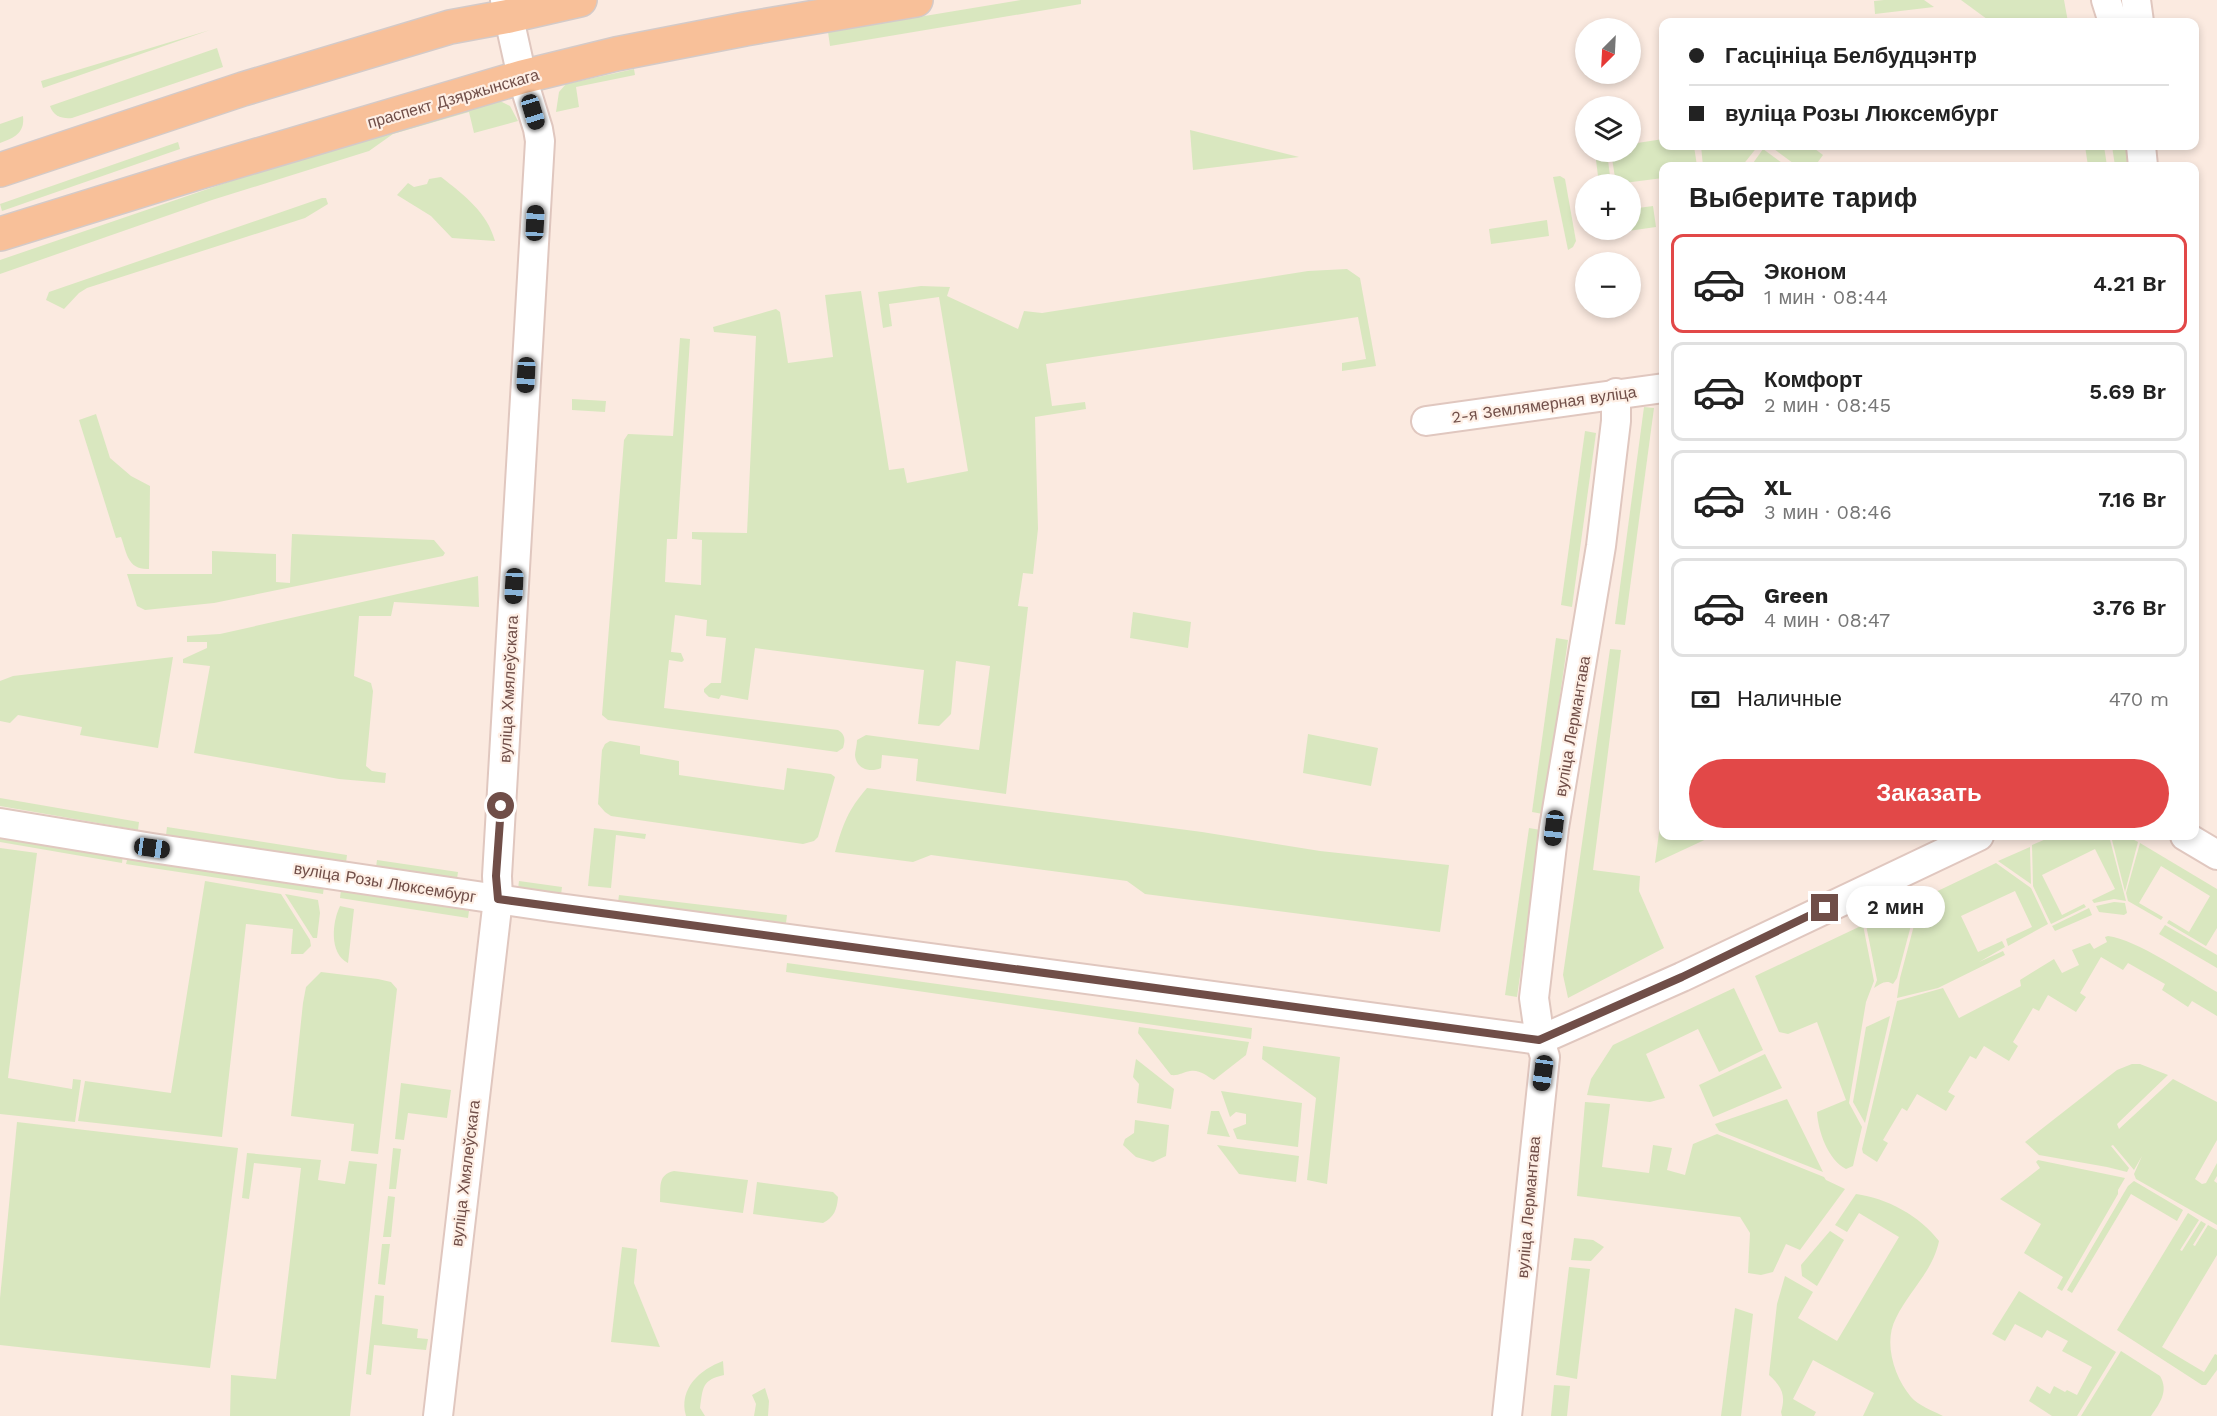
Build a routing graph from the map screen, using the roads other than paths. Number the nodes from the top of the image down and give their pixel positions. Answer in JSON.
{"nodes":[{"id":1,"x":580,"y":0,"type":"edge"},
{"id":2,"x":916,"y":0,"type":"edge"},
{"id":3,"x":2106,"y":0,"type":"edge"},
{"id":4,"x":2136,"y":0,"type":"edge"},
{"id":5,"x":508,"y":8,"type":"edge"},
{"id":6,"x":2112,"y":18,"type":"edge"},
{"id":7,"x":2138,"y":18,"type":"edge"},
{"id":8,"x":522,"y":77,"type":"junction"},
{"id":9,"x":0,"y":170,"type":"edge"},
{"id":10,"x":0,"y":234,"type":"edge"},
{"id":11,"x":1659,"y":389,"type":"edge"},
{"id":12,"x":1616,"y":393,"type":"junction"},
{"id":13,"x":1426,"y":421,"type":"dead end"},
{"id":14,"x":0,"y":823,"type":"edge"},
{"id":15,"x":1971,"y":840,"type":"edge"},
{"id":16,"x":2193,"y":840,"type":"edge"},
{"id":17,"x":2217,"y":855,"type":"edge"},
{"id":18,"x":498,"y":899,"type":"junction"},
{"id":19,"x":1539,"y":1040,"type":"junction"},
{"id":20,"x":438,"y":1416,"type":"edge"},
{"id":21,"x":1507,"y":1416,"type":"edge"}],
"edges":[{"from":1,"to":5,"type":"main road"},
{"from":2,"to":8,"type":"main road","name":"праспект Дзяржынскага"},
{"from":3,"to":6,"type":"street"},
{"from":4,"to":7,"type":"street"},
{"from":5,"to":8,"type":"street","name":"вуліца Хмялеўскага"},
{"from":5,"to":9,"type":"main road"},
{"from":8,"to":10,"type":"main road","name":"праспект Дзяржынскага"},
{"from":8,"to":18,"type":"street","name":"вуліца Хмялеўскага"},
{"from":11,"to":12,"type":"street","name":"2-я Землямерная вуліца"},
{"from":12,"to":13,"type":"street","name":"2-я Землямерная вуліца"},
{"from":12,"to":19,"type":"street","name":"вуліца Лермантава"},
{"from":14,"to":18,"type":"street","name":"вуліца Розы Люксембург"},
{"from":15,"to":19,"type":"street"},
{"from":16,"to":17,"type":"street"},
{"from":18,"to":19,"type":"street","name":"вуліца Розы Люксембург"},
{"from":18,"to":20,"type":"street","name":"вуліца Хмялеўскага"},
{"from":19,"to":21,"type":"street","name":"вуліца Лермантава"}]}
